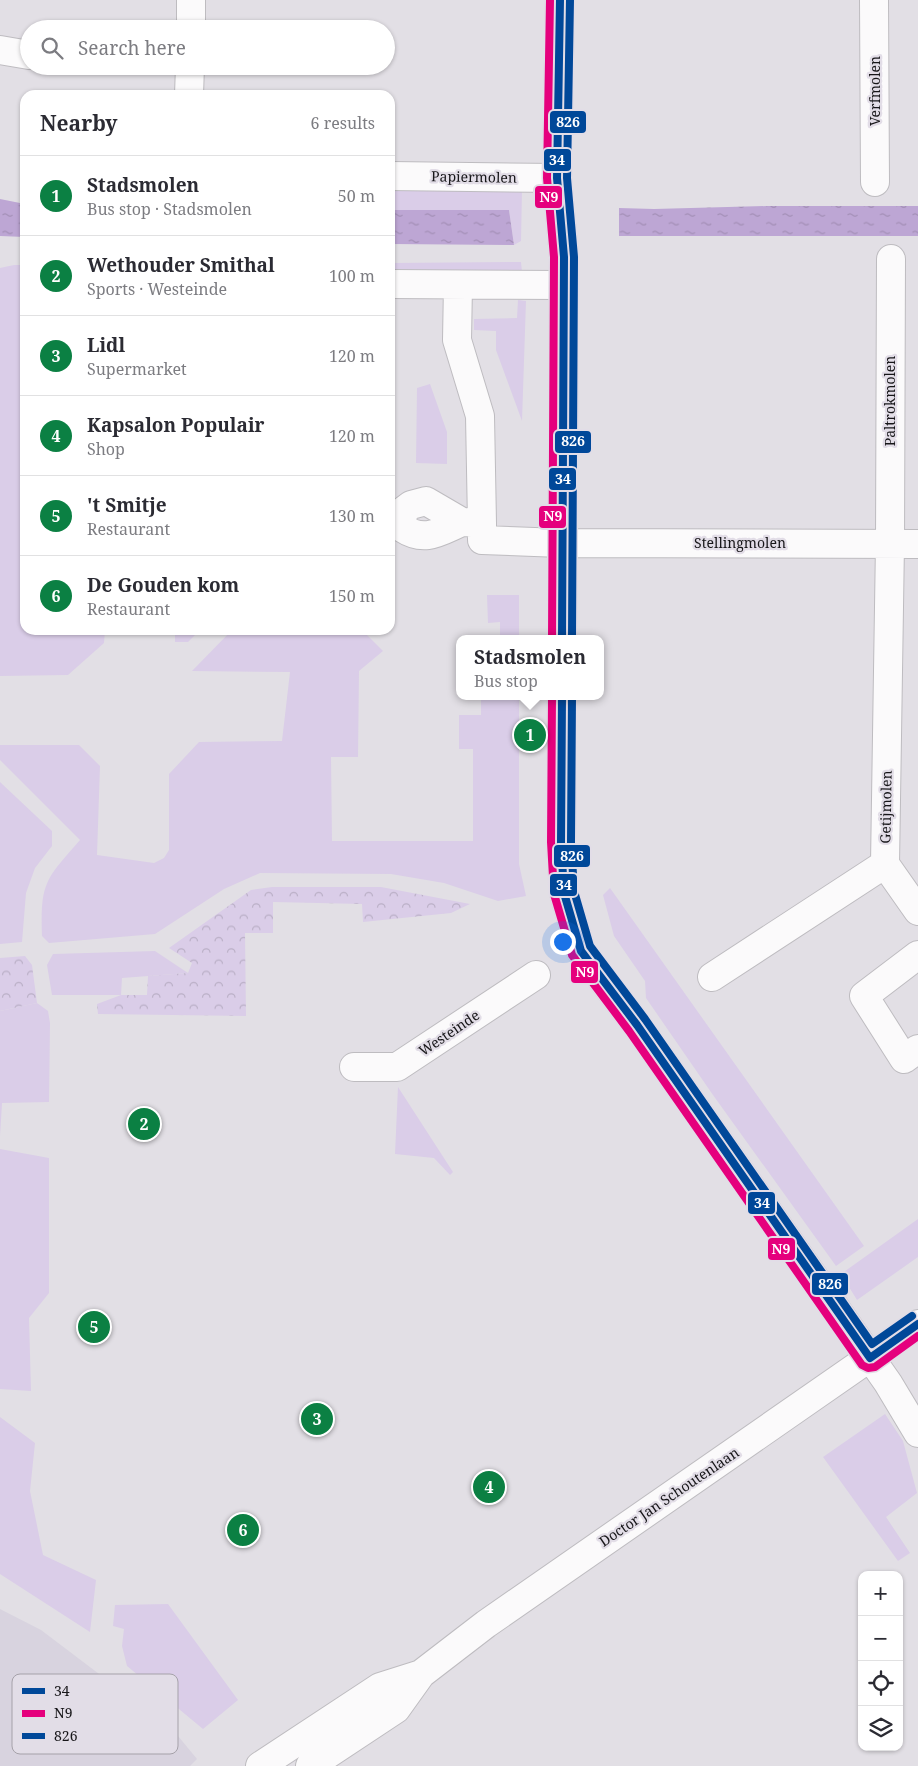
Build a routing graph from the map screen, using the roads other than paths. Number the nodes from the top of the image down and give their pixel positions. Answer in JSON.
{"nodes":[{"id":1,"x":191,"y":0,"type":"edge"},
{"id":2,"x":560,"y":0,"type":"edge"},
{"id":3,"x":874,"y":0,"type":"edge"},
{"id":4,"x":191,"y":20,"type":"edge"},
{"id":5,"x":0,"y":50,"type":"edge"},
{"id":6,"x":20,"y":53,"type":"edge"},
{"id":7,"x":190,"y":75,"type":"edge"},
{"id":8,"x":189,"y":90,"type":"edge"},
{"id":9,"x":395,"y":176,"type":"edge"},
{"id":10,"x":557,"y":178,"type":"junction"},
{"id":11,"x":875,"y":182,"type":"dead end"},
{"id":12,"x":890,"y":259,"type":"dead end"},
{"id":13,"x":395,"y":284,"type":"edge"},
{"id":14,"x":458,"y":285,"type":"junction"},
{"id":15,"x":564,"y":285,"type":"junction"},
{"id":16,"x":561,"y":543,"type":"junction"},
{"id":17,"x":890,"y":543,"type":"junction"},
{"id":18,"x":918,"y":544,"type":"edge"},
{"id":19,"x":562,"y":635,"type":"edge"},
{"id":20,"x":562,"y":700,"type":"edge"},
{"id":21,"x":886,"y":864,"type":"junction"},
{"id":22,"x":918,"y":911,"type":"edge"},
{"id":23,"x":918,"y":955,"type":"edge"},
{"id":24,"x":536,"y":975,"type":"dead end"},
{"id":25,"x":712,"y":977,"type":"dead end"},
{"id":26,"x":918,"y":1049,"type":"edge"},
{"id":27,"x":354,"y":1067,"type":"dead end"},
{"id":28,"x":918,"y":1324,"type":"edge"},
{"id":29,"x":870,"y":1358,"type":"junction"},
{"id":30,"x":918,"y":1433,"type":"edge"},
{"id":31,"x":421,"y":1674,"type":"junction"},
{"id":32,"x":313,"y":1765,"type":"edge"},
{"id":33,"x":260,"y":1766,"type":"edge"}],
"edges":[{"from":1,"to":4,"type":"street"},
{"from":2,"to":10,"type":"street"},
{"from":3,"to":11,"type":"street","name":"Verfmolen"},
{"from":5,"to":6,"type":"street"},
{"from":7,"to":8,"type":"street"},
{"from":9,"to":10,"type":"street","name":"Papiermolen"},
{"from":10,"to":15,"type":"street"},
{"from":12,"to":17,"type":"street","name":"Paltrokmolen"},
{"from":13,"to":14,"type":"street"},
{"from":14,"to":15,"type":"street"},
{"from":14,"to":16,"type":"street","name":"Stellingmolen"},
{"from":15,"to":16,"type":"street"},
{"from":16,"to":17,"type":"street","name":"Stellingmolen"},
{"from":16,"to":19,"type":"street"},
{"from":17,"to":18,"type":"street","name":"Stellingmolen"},
{"from":17,"to":21,"type":"street","name":"Getijmolen"},
{"from":20,"to":29,"type":"street"},
{"from":21,"to":22,"type":"street"},
{"from":21,"to":25,"type":"street","name":"Getijmolen"},
{"from":23,"to":26,"type":"street"},
{"from":24,"to":27,"type":"street","name":"Westeinde"},
{"from":28,"to":29,"type":"street","name":"Doctor Jan Schoutenlaan"},
{"from":29,"to":30,"type":"street"},
{"from":29,"to":31,"type":"street","name":"Doctor Jan Schoutenlaan"},
{"from":31,"to":32,"type":"street","name":"Doctor Jan Schoutenlaan"},
{"from":31,"to":33,"type":"street","name":"Doctor Jan Schoutenlaan"}]}
